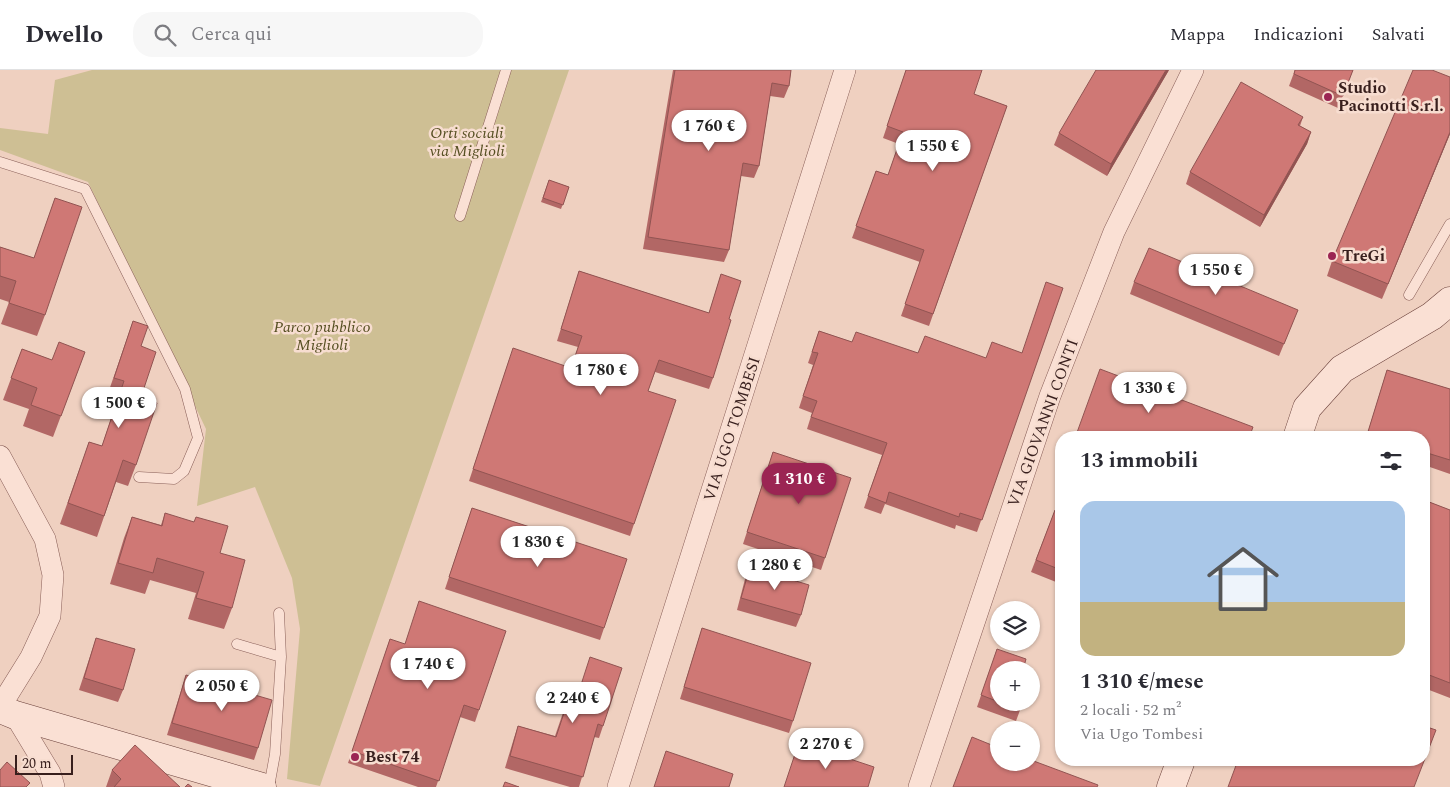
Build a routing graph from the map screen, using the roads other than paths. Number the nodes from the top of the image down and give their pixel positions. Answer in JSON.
{"nodes":[{"id":1,"x":506,"y":70,"type":"edge"},
{"id":2,"x":845,"y":70,"type":"edge"},
{"id":3,"x":1193,"y":70,"type":"edge"},
{"id":4,"x":0,"y":162,"type":"edge"},
{"id":5,"x":460,"y":216,"type":"dead end"},
{"id":6,"x":1450,"y":224,"type":"edge"},
{"id":7,"x":1408,"y":295,"type":"dead end"},
{"id":8,"x":1450,"y":302,"type":"edge"},
{"id":9,"x":1299,"y":431,"type":"edge"},
{"id":10,"x":0,"y":456,"type":"edge"},
{"id":11,"x":139,"y":477,"type":"edge"},
{"id":12,"x":279,"y":613,"type":"dead end"},
{"id":13,"x":237,"y":644,"type":"dead end"},
{"id":14,"x":281,"y":657,"type":"junction"},
{"id":15,"x":5,"y":710,"type":"edge"},
{"id":16,"x":1179,"y":766,"type":"edge"},
{"id":17,"x":54,"y":787,"type":"edge"},
{"id":18,"x":262,"y":787,"type":"edge"},
{"id":19,"x":270,"y":787,"type":"edge"},
{"id":20,"x":618,"y":787,"type":"edge"},
{"id":21,"x":919,"y":787,"type":"edge"},
{"id":22,"x":1171,"y":787,"type":"edge"}],
"edges":[{"from":1,"to":5,"type":"lane"},
{"from":2,"to":20,"type":"street","name":"VIA UGO TOMBESI"},
{"from":3,"to":21,"type":"street","name":"VIA GIOVANNI CONTI"},
{"from":4,"to":11,"type":"lane"},
{"from":6,"to":7,"type":"lane"},
{"from":8,"to":9,"type":"street"},
{"from":10,"to":15,"type":"street"},
{"from":12,"to":14,"type":"lane"},
{"from":13,"to":14,"type":"lane"},
{"from":14,"to":19,"type":"lane"},
{"from":15,"to":17,"type":"street"},
{"from":15,"to":18,"type":"street"},
{"from":16,"to":22,"type":"street"}]}
